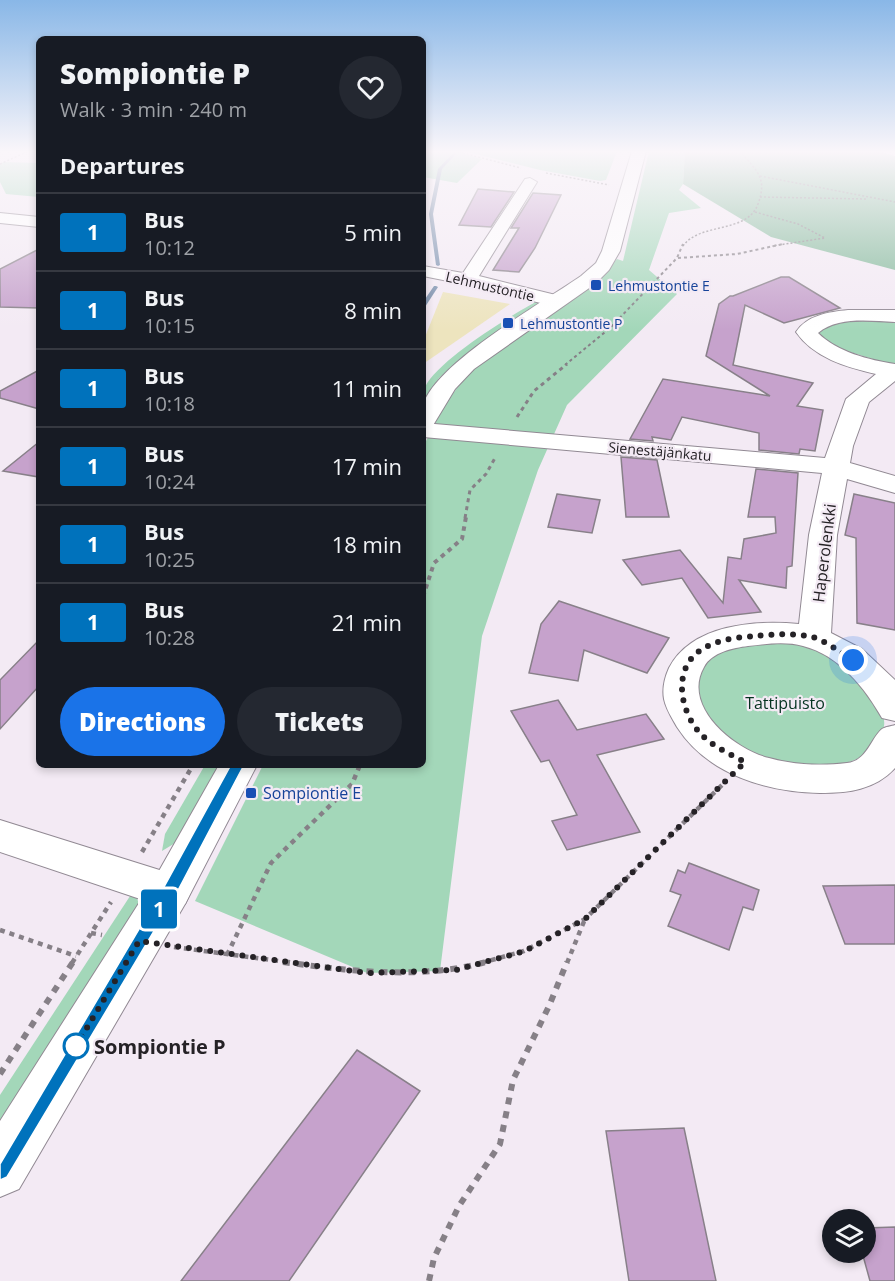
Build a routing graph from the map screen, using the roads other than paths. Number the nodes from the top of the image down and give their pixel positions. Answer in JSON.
{"nodes":[{"id":1,"x":512,"y":211,"type":"edge"},
{"id":2,"x":622,"y":211,"type":"edge"},
{"id":3,"x":0,"y":218,"type":"edge"},
{"id":4,"x":36,"y":222,"type":"edge"},
{"id":5,"x":426,"y":272,"type":"edge"},
{"id":6,"x":468,"y":279,"type":"junction"},
{"id":7,"x":556,"y":301,"type":"junction"},
{"id":8,"x":895,"y":316,"type":"edge"},
{"id":9,"x":894,"y":371,"type":"edge"},
{"id":10,"x":426,"y":417,"type":"edge"},
{"id":11,"x":426,"y":430,"type":"edge"},
{"id":12,"x":837,"y":468,"type":"junction"},
{"id":13,"x":895,"y":485,"type":"edge"},
{"id":14,"x":814,"y":638,"type":"junction"},
{"id":15,"x":895,"y":709,"type":"edge"},
{"id":16,"x":895,"y":738,"type":"edge"},
{"id":17,"x":236,"y":768,"type":"edge"},
{"id":18,"x":0,"y":836,"type":"edge"},
{"id":19,"x":170,"y":891,"type":"junction"},
{"id":20,"x":0,"y":1170,"type":"edge"}],
"edges":[{"from":1,"to":6,"type":"street"},
{"from":2,"to":7,"type":"street"},
{"from":3,"to":4,"type":"street"},
{"from":5,"to":6,"type":"street","name":"Lehmustontie"},
{"from":6,"to":7,"type":"street","name":"Lehmustontie"},
{"from":7,"to":10,"type":"street"},
{"from":8,"to":9,"type":"street"},
{"from":9,"to":12,"type":"street","name":"Haperolenkki"},
{"from":11,"to":12,"type":"street","name":"Sienestäjänkatu"},
{"from":12,"to":13,"type":"street","name":"Sienestäjänkatu"},
{"from":12,"to":14,"type":"street","name":"Haperolenkki"},
{"from":14,"to":15,"type":"street"},
{"from":14,"to":16,"type":"street"},
{"from":17,"to":19,"type":"street"},
{"from":18,"to":19,"type":"street"},
{"from":19,"to":20,"type":"street"}]}
